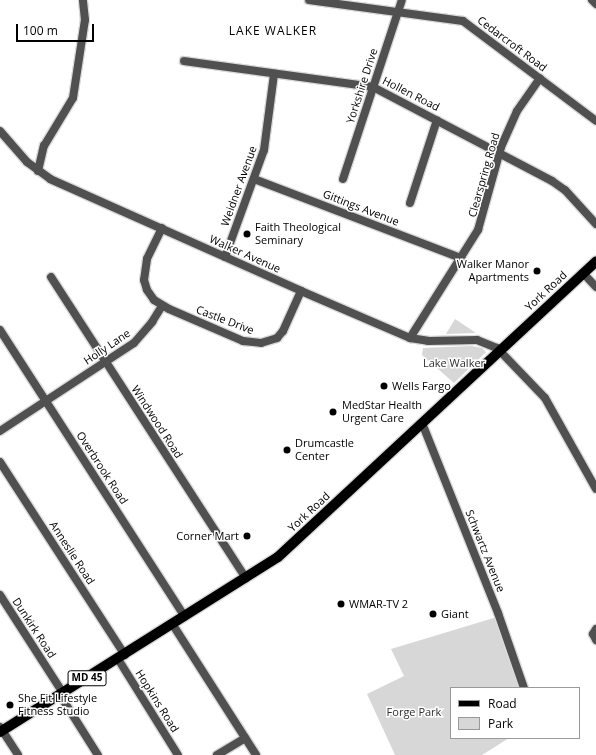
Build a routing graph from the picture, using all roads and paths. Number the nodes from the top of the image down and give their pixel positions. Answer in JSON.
{"nodes":[{"id":1,"x":83,"y":0,"type":"edge"},
{"id":2,"x":309,"y":0,"type":"edge"},
{"id":3,"x":402,"y":0,"type":"edge"},
{"id":4,"x":592,"y":0,"type":"edge"},
{"id":5,"x":596,"y":4,"type":"edge"},
{"id":6,"x":399,"y":11,"type":"junction"},
{"id":7,"x":184,"y":62,"type":"dead end"},
{"id":8,"x":274,"y":74,"type":"junction"},
{"id":9,"x":540,"y":78,"type":"junction"},
{"id":10,"x":373,"y":87,"type":"junction"},
{"id":11,"x":436,"y":120,"type":"junction"},
{"id":12,"x":596,"y":121,"type":"edge"},
{"id":13,"x":0,"y":131,"type":"edge"},
{"id":14,"x":500,"y":153,"type":"junction"},
{"id":15,"x":38,"y":171,"type":"junction"},
{"id":16,"x":254,"y":179,"type":"junction"},
{"id":17,"x":343,"y":179,"type":"dead end"},
{"id":18,"x":410,"y":203,"type":"dead end"},
{"id":19,"x":596,"y":224,"type":"edge"},
{"id":20,"x":162,"y":228,"type":"junction"},
{"id":21,"x":225,"y":257,"type":"junction"},
{"id":22,"x":461,"y":258,"type":"junction"},
{"id":23,"x":596,"y":261,"type":"edge"},
{"id":24,"x":583,"y":273,"type":"junction"},
{"id":25,"x":51,"y":277,"type":"dead end"},
{"id":26,"x":596,"y":287,"type":"edge"},
{"id":27,"x":301,"y":291,"type":"junction"},
{"id":28,"x":162,"y":306,"type":"junction"},
{"id":29,"x":0,"y":330,"type":"edge"},
{"id":30,"x":410,"y":338,"type":"junction"},
{"id":31,"x":500,"y":350,"type":"junction"},
{"id":32,"x":105,"y":362,"type":"junction"},
{"id":33,"x":46,"y":401,"type":"junction"},
{"id":34,"x":422,"y":423,"type":"junction"},
{"id":35,"x":0,"y":431,"type":"edge"},
{"id":36,"x":0,"y":462,"type":"edge"},
{"id":37,"x":596,"y":488,"type":"edge"},
{"id":38,"x":246,"y":578,"type":"junction"},
{"id":39,"x":0,"y":595,"type":"edge"},
{"id":40,"x":185,"y":617,"type":"junction"},
{"id":41,"x":173,"y":625,"type":"junction"},
{"id":42,"x":596,"y":629,"type":"edge"},
{"id":43,"x":596,"y":640,"type":"edge"},
{"id":44,"x":122,"y":657,"type":"junction"},
{"id":45,"x":524,"y":687,"type":"edge"},
{"id":46,"x":62,"y":694,"type":"junction"},
{"id":47,"x":1,"y":730,"type":"edge"},
{"id":48,"x":245,"y":738,"type":"junction"},
{"id":49,"x":18,"y":755,"type":"edge"},
{"id":50,"x":98,"y":755,"type":"edge"},
{"id":51,"x":178,"y":755,"type":"edge"},
{"id":52,"x":217,"y":755,"type":"edge"},
{"id":53,"x":256,"y":755,"type":"edge"}],
"edges":[{"from":1,"to":15,"type":"street"},
{"from":2,"to":6,"type":"street","name":"Cedarcroft Road"},
{"from":3,"to":6,"type":"street","name":"Yorkshire Drive"},
{"from":4,"to":5,"type":"street"},
{"from":6,"to":9,"type":"street","name":"Cedarcroft Road"},
{"from":6,"to":10,"type":"street","name":"Yorkshire Drive"},
{"from":7,"to":8,"type":"street","name":"Hollen Road"},
{"from":8,"to":10,"type":"street","name":"Hollen Road"},
{"from":8,"to":16,"type":"street","name":"Weidner Avenue"},
{"from":9,"to":12,"type":"street","name":"Cedarcroft Road"},
{"from":9,"to":14,"type":"street","name":"Clearspring Road"},
{"from":10,"to":11,"type":"street","name":"Hollen Road"},
{"from":10,"to":17,"type":"street","name":"Yorkshire Drive"},
{"from":11,"to":14,"type":"street","name":"Hollen Road"},
{"from":11,"to":18,"type":"street"},
{"from":13,"to":15,"type":"street","name":"Walker Avenue"},
{"from":14,"to":19,"type":"street","name":"Hollen Road"},
{"from":14,"to":22,"type":"street","name":"Clearspring Road"},
{"from":15,"to":20,"type":"street","name":"Walker Avenue"},
{"from":16,"to":21,"type":"street","name":"Weidner Avenue"},
{"from":16,"to":22,"type":"street","name":"Gittings Avenue"},
{"from":20,"to":21,"type":"street","name":"Walker Avenue"},
{"from":20,"to":28,"type":"street"},
{"from":21,"to":27,"type":"street","name":"Walker Avenue"},
{"from":22,"to":30,"type":"street","name":"Clearspring Road"},
{"from":23,"to":24,"type":"main road","name":"York Road"},
{"from":24,"to":26,"type":"street"},
{"from":24,"to":31,"type":"main road","name":"York Road"},
{"from":25,"to":32,"type":"street","name":"Windwood Road"},
{"from":27,"to":28,"type":"street","name":"Castle Drive"},
{"from":27,"to":30,"type":"street","name":"Walker Avenue"},
{"from":28,"to":32,"type":"street","name":"Holly Lane"},
{"from":29,"to":33,"type":"street","name":"Overbrook Road"},
{"from":30,"to":31,"type":"street","name":"Walker Avenue"},
{"from":31,"to":34,"type":"main road","name":"York Road"},
{"from":31,"to":37,"type":"street"},
{"from":32,"to":33,"type":"street","name":"Holly Lane"},
{"from":32,"to":38,"type":"street","name":"Windwood Road"},
{"from":33,"to":35,"type":"street","name":"Holly Lane"},
{"from":33,"to":40,"type":"street","name":"Overbrook Road"},
{"from":34,"to":38,"type":"main road","name":"York Road","number":"MD 45"},
{"from":34,"to":45,"type":"street","name":"Schwartz Avenue"},
{"from":36,"to":44,"type":"street","name":"Anneslie Road"},
{"from":38,"to":40,"type":"main road","name":"York Road","number":"MD 45"},
{"from":39,"to":46,"type":"street","name":"Dunkirk Road"},
{"from":40,"to":41,"type":"main road","name":"York Road","number":"MD 45"},
{"from":41,"to":44,"type":"main road","name":"York Road","number":"MD 45"},
{"from":41,"to":48,"type":"street"},
{"from":42,"to":43,"type":"street"},
{"from":44,"to":46,"type":"main road","name":"York Road","number":"MD 45"},
{"from":44,"to":51,"type":"street","name":"Hopkins Road"},
{"from":46,"to":47,"type":"main road","name":"York Road","number":"MD 45"},
{"from":46,"to":50,"type":"street","name":"Dunkirk Road"},
{"from":47,"to":49,"type":"street"},
{"from":48,"to":52,"type":"street"},
{"from":48,"to":53,"type":"street"}]}
